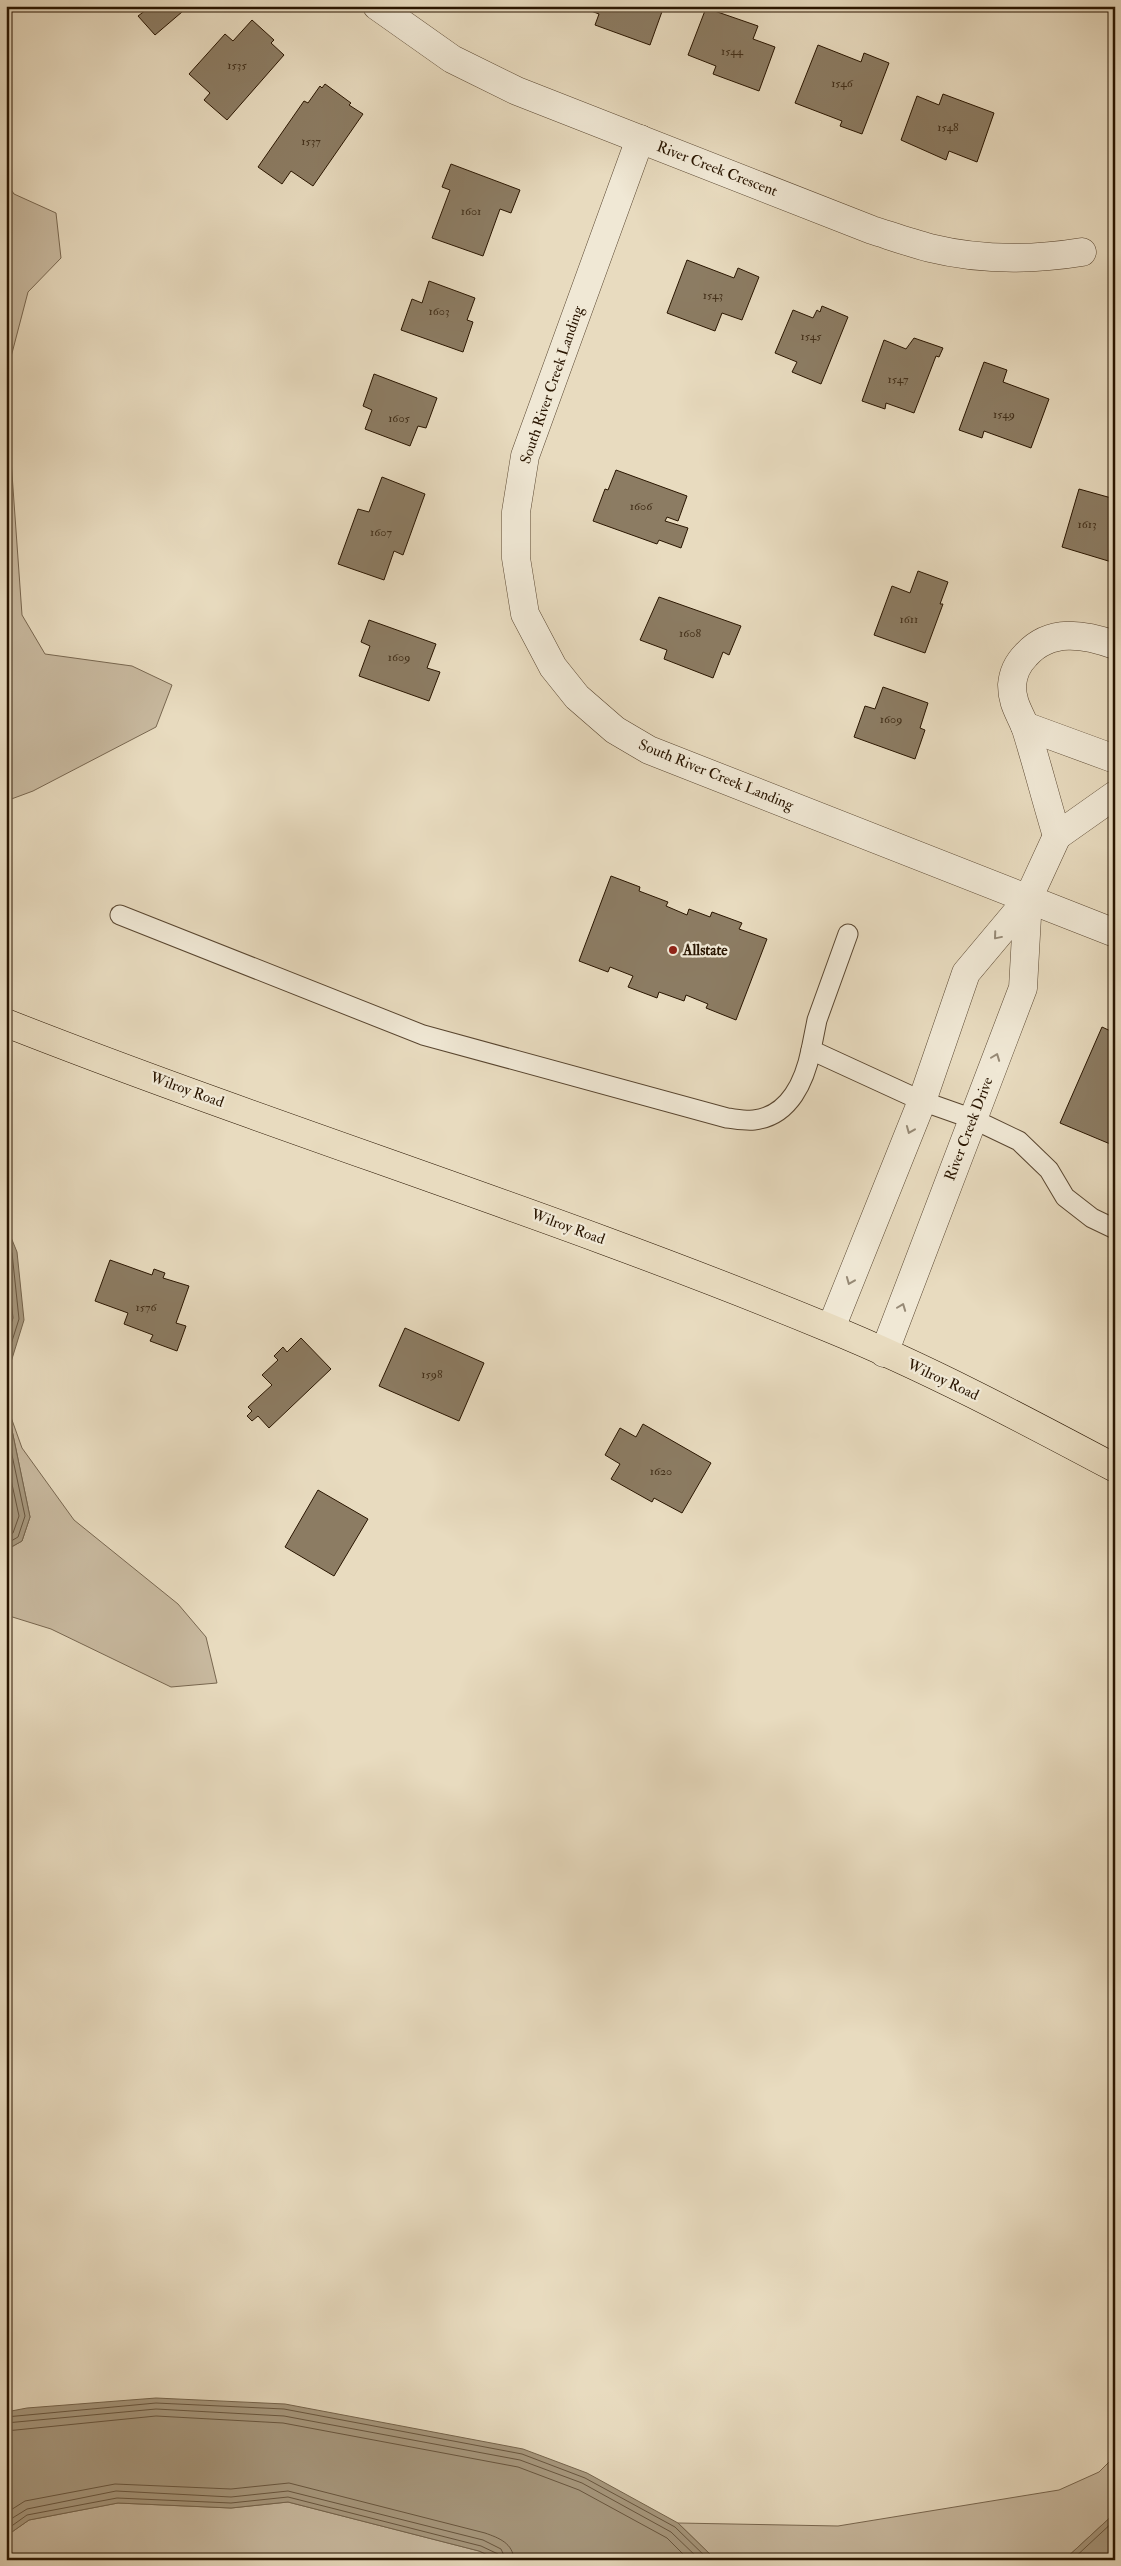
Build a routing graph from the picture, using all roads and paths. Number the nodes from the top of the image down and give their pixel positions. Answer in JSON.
{"nodes":[{"id":1,"x":376,"y":6,"type":"edge"},
{"id":2,"x":640,"y":139,"type":"junction"},
{"id":3,"x":1082,"y":252,"type":"dead end"},
{"id":4,"x":1115,"y":645,"type":"edge"},
{"id":5,"x":1025,"y":726,"type":"junction"},
{"id":6,"x":1115,"y":759,"type":"edge"},
{"id":7,"x":1115,"y":795,"type":"edge"},
{"id":8,"x":1057,"y":836,"type":"junction"},
{"id":9,"x":1028,"y":899,"type":"junction"},
{"id":10,"x":120,"y":915,"type":"dead end"},
{"id":11,"x":1115,"y":933,"type":"edge"},
{"id":12,"x":848,"y":934,"type":"dead end"},
{"id":13,"x":6,"y":1023,"type":"edge"},
{"id":14,"x":811,"y":1050,"type":"junction"},
{"id":15,"x":922,"y":1101,"type":"junction"},
{"id":16,"x":973,"y":1119,"type":"junction"},
{"id":17,"x":1115,"y":1229,"type":"edge"},
{"id":18,"x":831,"y":1328,"type":"junction"},
{"id":19,"x":884,"y":1353,"type":"junction"},
{"id":20,"x":1115,"y":1468,"type":"edge"}],
"edges":[{"from":1,"to":2,"type":"street","name":"River Creek Crescent"},
{"from":2,"to":3,"type":"street","name":"River Creek Crescent"},
{"from":2,"to":9,"type":"street","name":"South River Creek Landing"},
{"from":4,"to":5,"type":"street"},
{"from":5,"to":6,"type":"street"},
{"from":5,"to":8,"type":"street"},
{"from":7,"to":8,"type":"street"},
{"from":8,"to":9,"type":"street","name":"River Creek Drive"},
{"from":9,"to":11,"type":"street","name":"South River Creek Landing"},
{"from":9,"to":15,"type":"street","name":"River Creek Drive","one_way":true},
{"from":16,"to":9,"type":"street","name":"River Creek Drive","one_way":true},
{"from":10,"to":14,"type":"lane"},
{"from":12,"to":14,"type":"lane"},
{"from":13,"to":18,"type":"main road","name":"Wilroy Road"},
{"from":14,"to":15,"type":"lane"},
{"from":15,"to":16,"type":"lane"},
{"from":15,"to":18,"type":"street","name":"River Creek Drive","one_way":true},
{"from":16,"to":17,"type":"lane"},
{"from":19,"to":16,"type":"street","name":"River Creek Drive","one_way":true},
{"from":18,"to":19,"type":"main road","name":"Wilroy Road"},
{"from":19,"to":20,"type":"main road","name":"Wilroy Road"}]}
